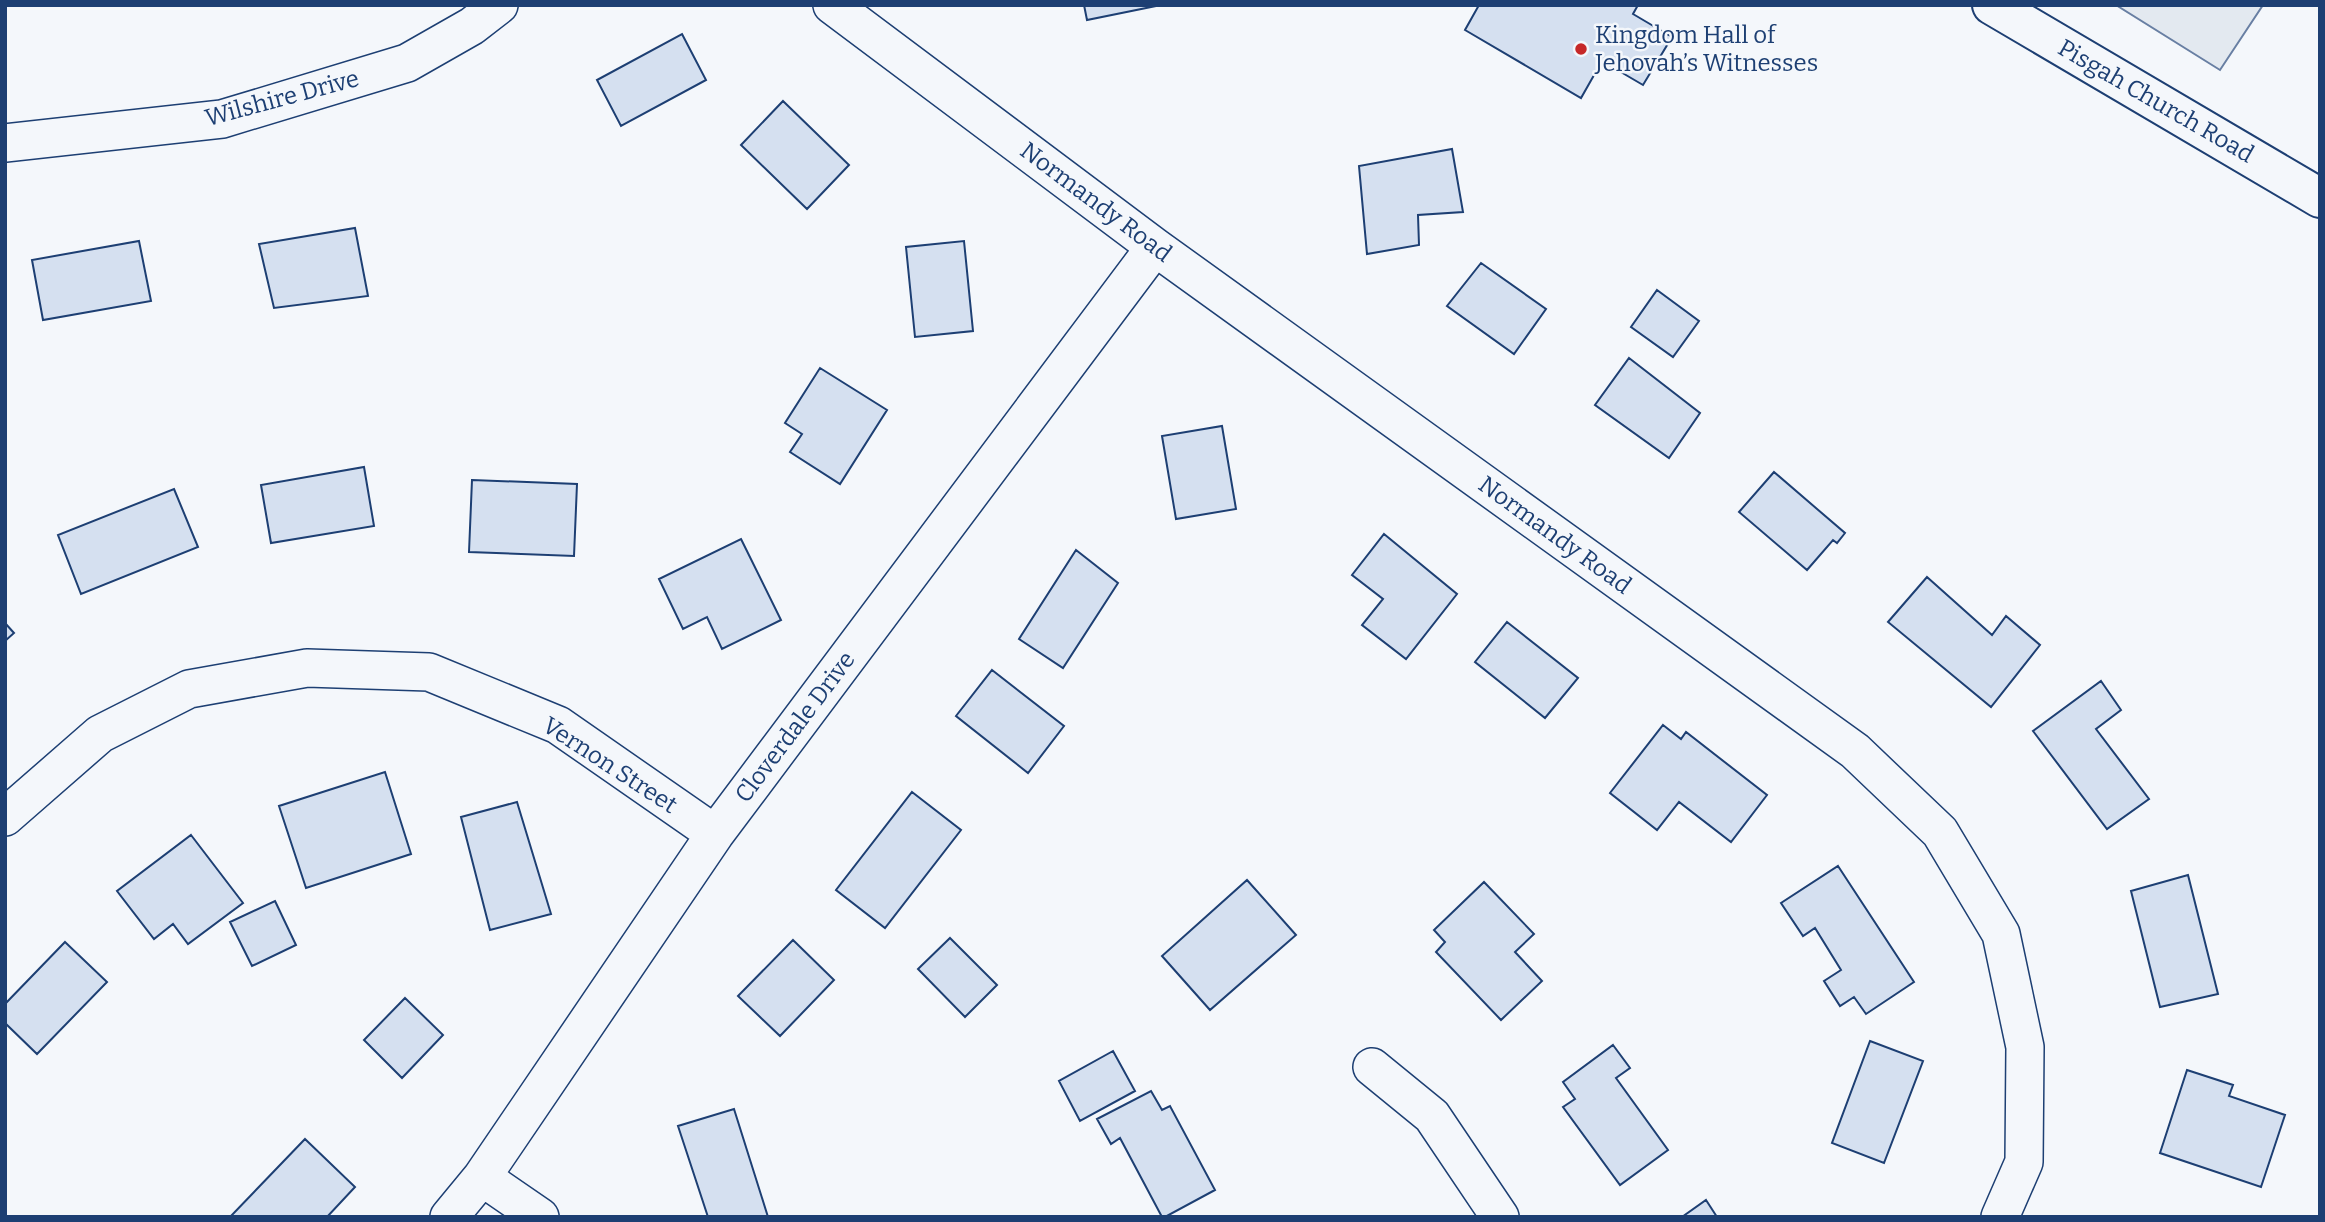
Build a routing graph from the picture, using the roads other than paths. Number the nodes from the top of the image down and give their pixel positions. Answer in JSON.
{"nodes":[{"id":1,"x":499,"y":5,"type":"edge"},
{"id":2,"x":832,"y":5,"type":"edge"},
{"id":3,"x":1992,"y":5,"type":"edge"},
{"id":4,"x":5,"y":143,"type":"edge"},
{"id":5,"x":2320,"y":198,"type":"edge"},
{"id":6,"x":1155,"y":247,"type":"junction"},
{"id":7,"x":5,"y":817,"type":"edge"},
{"id":8,"x":715,"y":834,"type":"junction"},
{"id":9,"x":1372,"y":1067,"type":"dead end"},
{"id":10,"x":482,"y":1177,"type":"junction"},
{"id":11,"x":449,"y":1217,"type":"edge"},
{"id":12,"x":540,"y":1217,"type":"edge"},
{"id":13,"x":1500,"y":1217,"type":"edge"},
{"id":14,"x":2000,"y":1217,"type":"edge"}],
"edges":[{"from":1,"to":4,"type":"street","name":"Wilshire Drive"},
{"from":2,"to":6,"type":"street","name":"Normandy Road"},
{"from":3,"to":5,"type":"main road","name":"Pisgah Church Road"},
{"from":6,"to":8,"type":"street","name":"Cloverdale Drive"},
{"from":6,"to":14,"type":"street","name":"Normandy Road"},
{"from":7,"to":8,"type":"street","name":"Vernon Street"},
{"from":8,"to":10,"type":"street","name":"Cloverdale Drive"},
{"from":9,"to":13,"type":"street"},
{"from":10,"to":11,"type":"street","name":"Cloverdale Drive"},
{"from":10,"to":12,"type":"street"}]}
